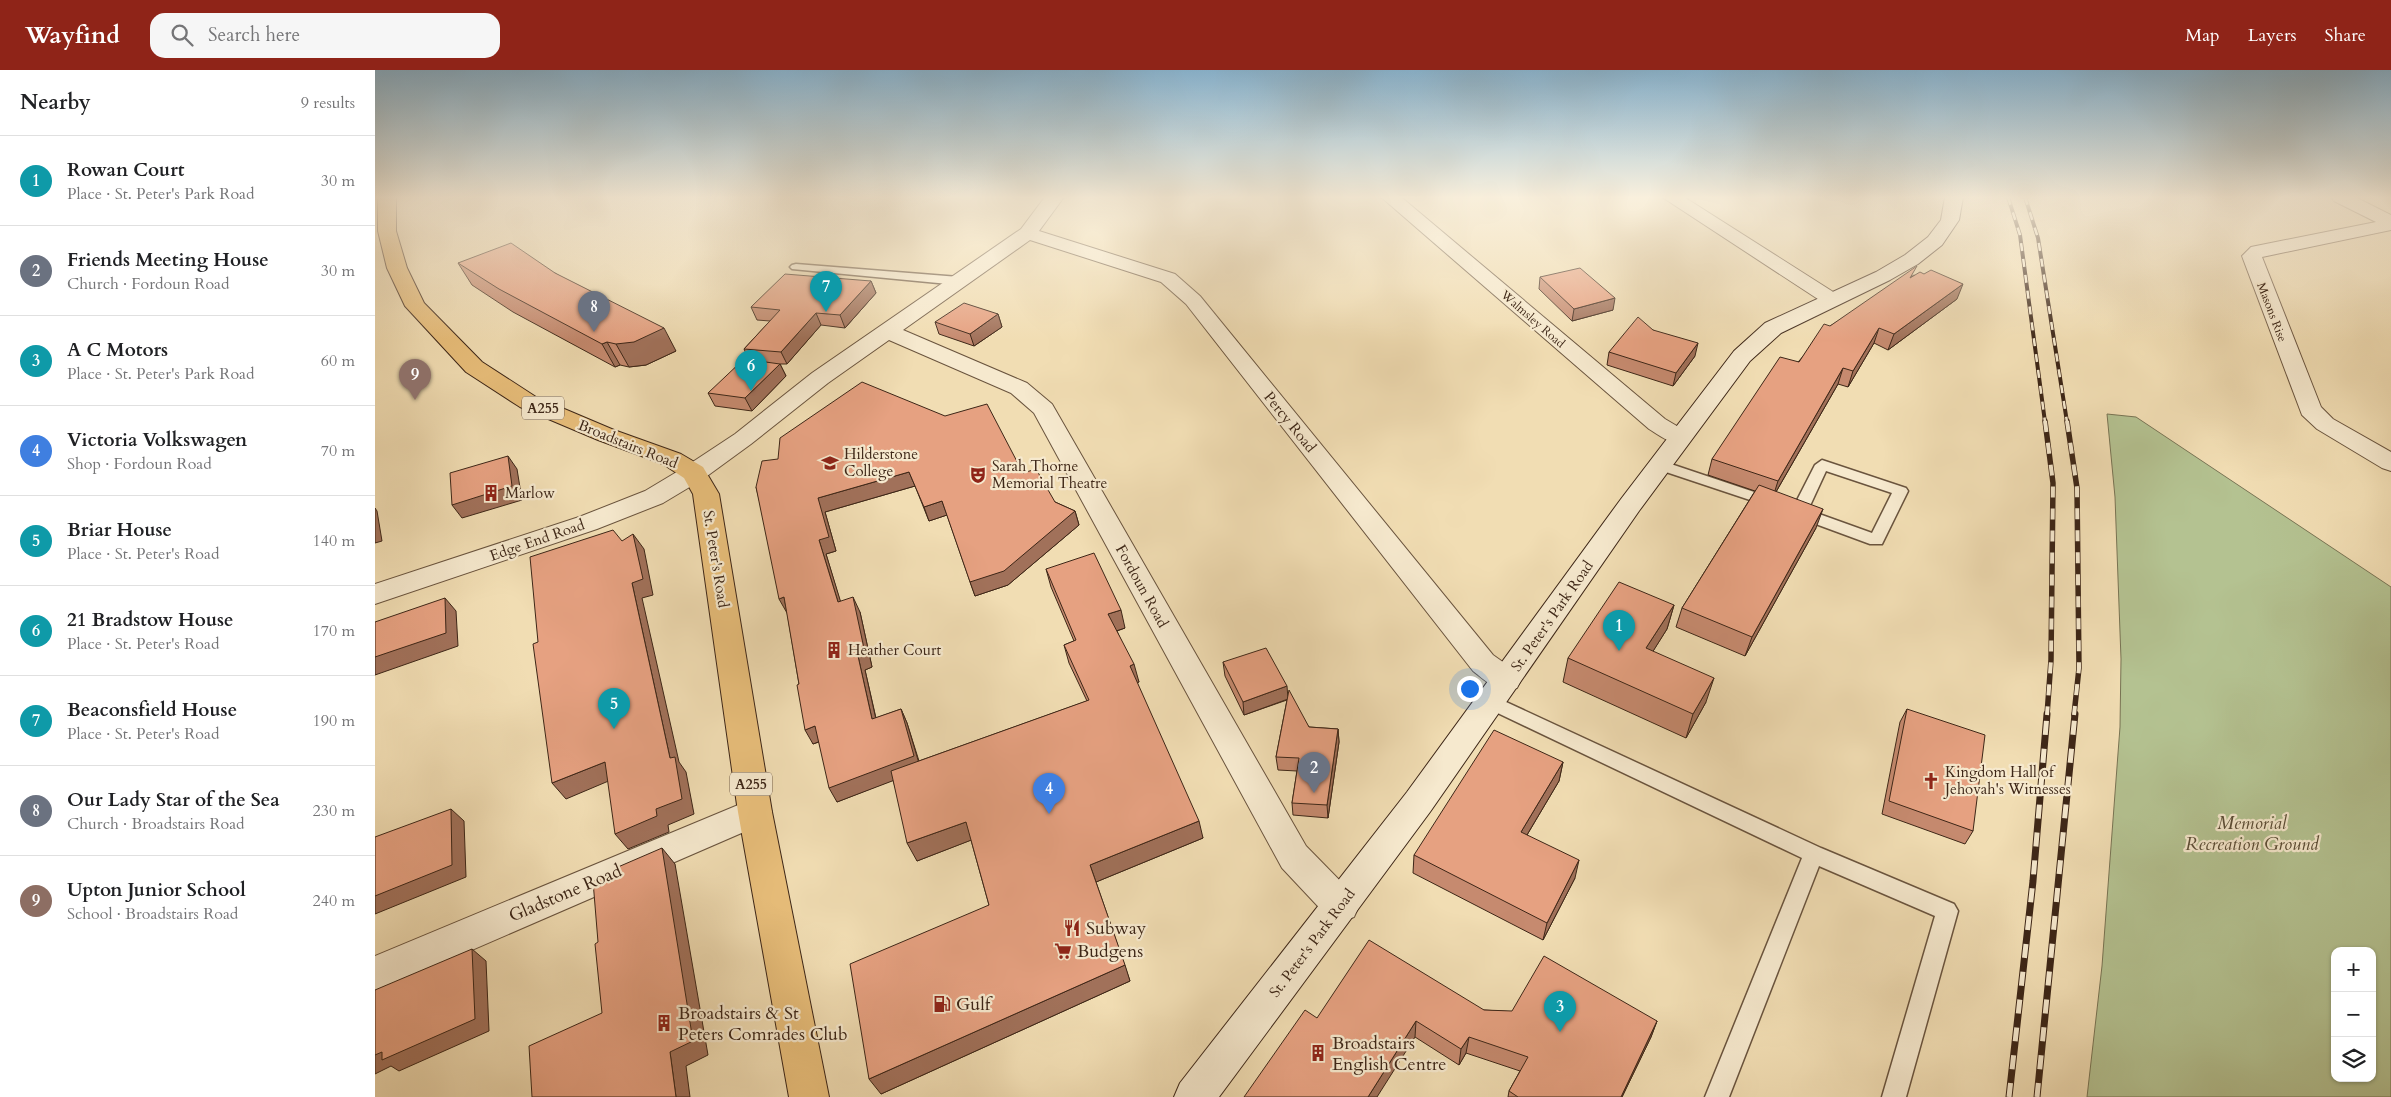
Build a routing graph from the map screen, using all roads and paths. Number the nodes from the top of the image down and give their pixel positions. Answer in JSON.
{"nodes":[{"id":1,"x":391,"y":245,"type":"edge"},
{"id":2,"x":1011,"y":245,"type":"edge"},
{"id":3,"x":1065,"y":245,"type":"edge"},
{"id":4,"x":1446,"y":245,"type":"edge"},
{"id":5,"x":1746,"y":245,"type":"edge"},
{"id":6,"x":1929,"y":245,"type":"edge"},
{"id":7,"x":2287,"y":245,"type":"edge"},
{"id":8,"x":796,"y":267,"type":"dead end"},
{"id":9,"x":959,"y":281,"type":"junction"},
{"id":10,"x":1831,"y":299,"type":"junction"},
{"id":11,"x":887,"y":331,"type":"junction"},
{"id":12,"x":1679,"y":437,"type":"junction"},
{"id":13,"x":2391,"y":463,"type":"edge"},
{"id":14,"x":1659,"y":465,"type":"junction"},
{"id":15,"x":694,"y":473,"type":"junction"},
{"id":16,"x":1799,"y":512,"type":"junction"},
{"id":17,"x":375,"y":594,"type":"edge"},
{"id":18,"x":1506,"y":680,"type":"junction"},
{"id":19,"x":1491,"y":702,"type":"junction"},
{"id":20,"x":755,"y":812,"type":"junction"},
{"id":21,"x":1814,"y":854,"type":"junction"},
{"id":22,"x":1341,"y":906,"type":"junction"},
{"id":23,"x":375,"y":974,"type":"edge"},
{"id":24,"x":809,"y":1097,"type":"edge"},
{"id":25,"x":1195,"y":1097,"type":"edge"},
{"id":26,"x":1717,"y":1097,"type":"edge"},
{"id":27,"x":1894,"y":1097,"type":"edge"}],
"edges":[{"from":1,"to":15,"type":"main road","name":"Broadstairs Road","number":"A255"},
{"from":2,"to":9,"type":"street"},
{"from":3,"to":18,"type":"street","name":"Percy Road"},
{"from":4,"to":12,"type":"street","name":"Walmsley Road"},
{"from":5,"to":10,"type":"street"},
{"from":6,"to":10,"type":"street","name":"St. Peter's Park Road"},
{"from":7,"to":13,"type":"street","name":"Masons Rise"},
{"from":8,"to":9,"type":"lane"},
{"from":9,"to":11,"type":"street"},
{"from":10,"to":12,"type":"street","name":"St. Peter's Park Road"},
{"from":11,"to":15,"type":"street"},
{"from":11,"to":22,"type":"street","name":"Fordoun Road"},
{"from":12,"to":14,"type":"street","name":"St. Peter's Park Road"},
{"from":14,"to":16,"type":"lane"},
{"from":14,"to":18,"type":"street","name":"St. Peter's Park Road"},
{"from":15,"to":17,"type":"street","name":"Edge End Road"},
{"from":15,"to":20,"type":"main road","name":"St. Peter's Road","number":"A255"},
{"from":16,"to":16,"type":"lane"},
{"from":18,"to":19,"type":"street","name":"St. Peter's Park Road"},
{"from":19,"to":21,"type":"lane"},
{"from":19,"to":22,"type":"street","name":"St. Peter's Park Road"},
{"from":20,"to":23,"type":"street","name":"Gladstone Road"},
{"from":20,"to":24,"type":"main road","name":"St. Peter's Road","number":"A255"},
{"from":21,"to":26,"type":"lane"},
{"from":21,"to":27,"type":"lane"},
{"from":22,"to":25,"type":"street","name":"St. Peter's Park Road"}]}
